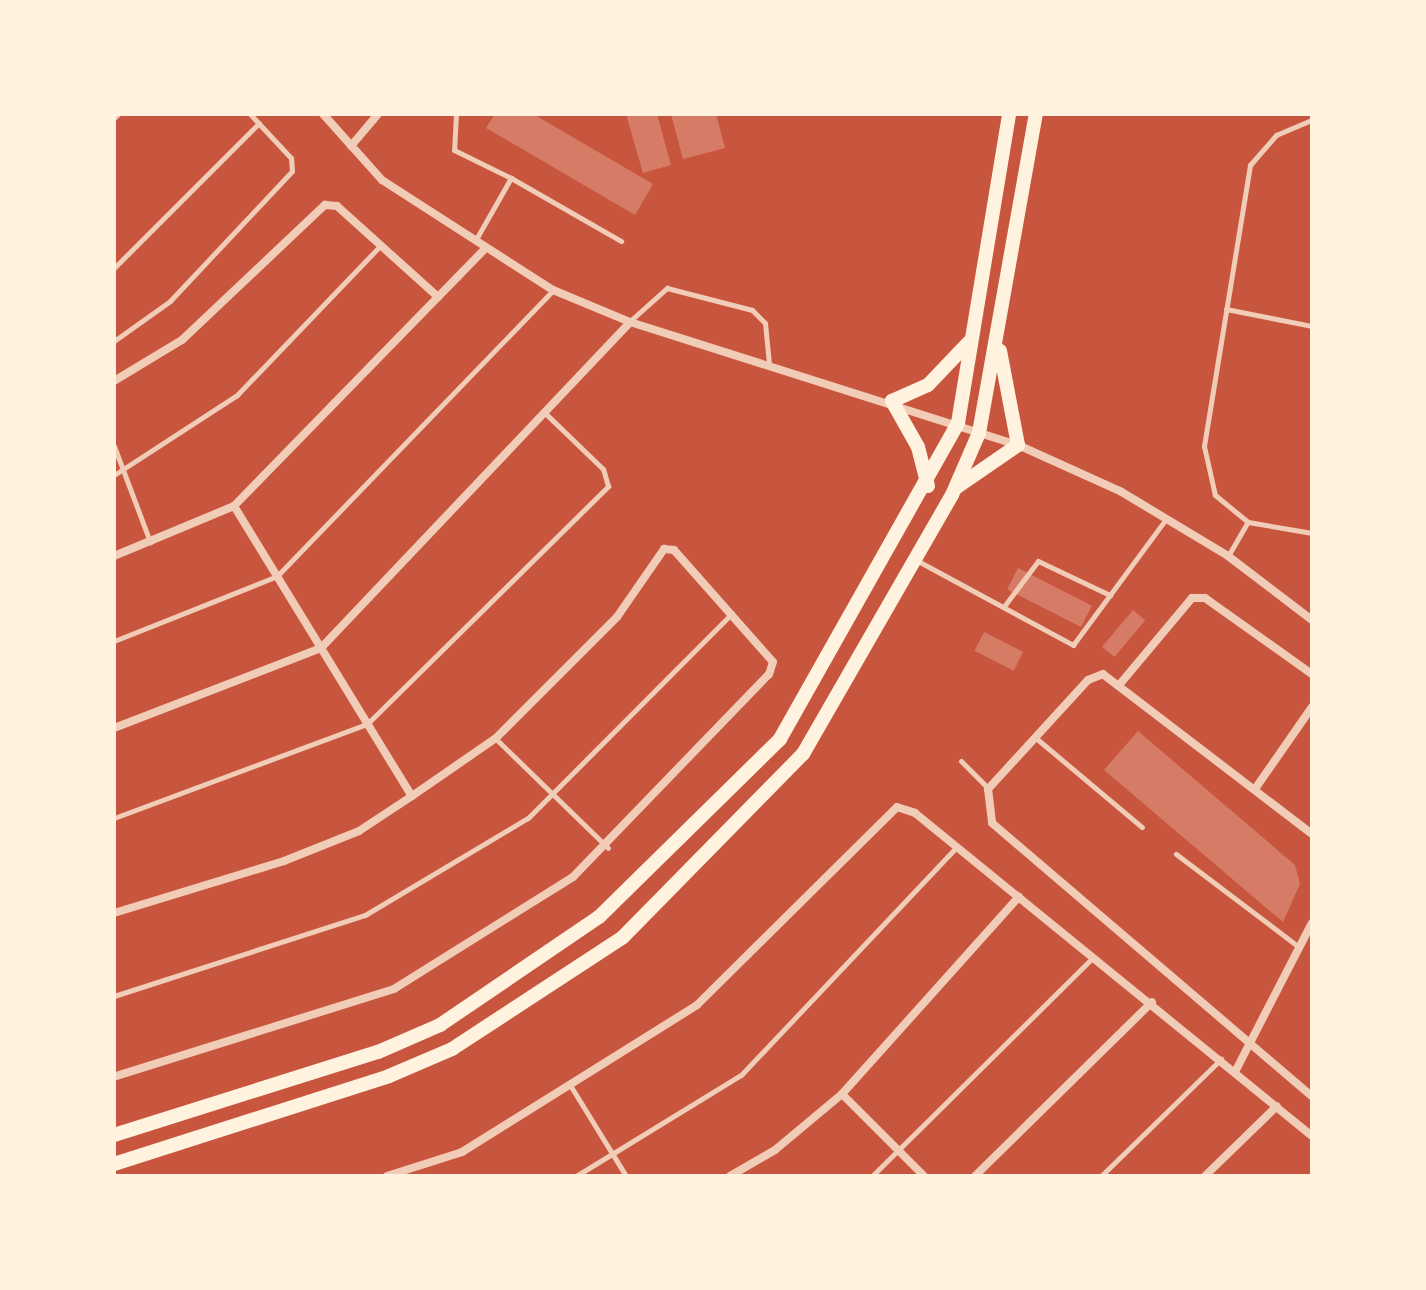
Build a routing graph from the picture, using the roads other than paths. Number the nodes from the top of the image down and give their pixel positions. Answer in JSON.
{"nodes":[{"id":1,"x":250,"y":114,"type":"edge"},
{"id":2,"x":323,"y":114,"type":"edge"},
{"id":3,"x":378,"y":114,"type":"edge"},
{"id":4,"x":456,"y":114,"type":"edge"},
{"id":5,"x":1009,"y":114,"type":"edge"},
{"id":6,"x":1036,"y":114,"type":"edge"},
{"id":7,"x":1312,"y":120,"type":"edge"},
{"id":8,"x":259,"y":123,"type":"junction"},
{"id":9,"x":351,"y":146,"type":"junction"},
{"id":10,"x":511,"y":178,"type":"junction"},
{"id":11,"x":621,"y":241,"type":"dead end"},
{"id":12,"x":474,"y":242,"type":"junction"},
{"id":13,"x":381,"y":245,"type":"junction"},
{"id":14,"x":485,"y":249,"type":"junction"},
{"id":15,"x":114,"y":268,"type":"edge"},
{"id":16,"x":553,"y":290,"type":"junction"},
{"id":17,"x":438,"y":297,"type":"junction"},
{"id":18,"x":1226,"y":309,"type":"junction"},
{"id":19,"x":630,"y":322,"type":"junction"},
{"id":20,"x":1312,"y":326,"type":"edge"},
{"id":21,"x":998,"y":327,"type":"junction"},
{"id":22,"x":971,"y":338,"type":"junction"},
{"id":23,"x":114,"y":341,"type":"edge"},
{"id":24,"x":769,"y":364,"type":"junction"},
{"id":25,"x":114,"y":381,"type":"edge"},
{"id":26,"x":892,"y":401,"type":"junction"},
{"id":27,"x":546,"y":414,"type":"junction"},
{"id":28,"x":958,"y":423,"type":"junction"},
{"id":29,"x":979,"y":433,"type":"junction"},
{"id":30,"x":1018,"y":445,"type":"junction"},
{"id":31,"x":114,"y":446,"type":"edge"},
{"id":32,"x":123,"y":471,"type":"junction"},
{"id":33,"x":114,"y":475,"type":"edge"},
{"id":34,"x":928,"y":486,"type":"junction"},
{"id":35,"x":954,"y":490,"type":"junction"},
{"id":36,"x":234,"y":506,"type":"junction"},
{"id":37,"x":1166,"y":519,"type":"junction"},
{"id":38,"x":1248,"y":522,"type":"junction"},
{"id":39,"x":1312,"y":533,"type":"edge"},
{"id":40,"x":150,"y":542,"type":"junction"},
{"id":41,"x":114,"y":556,"type":"edge"},
{"id":42,"x":1228,"y":556,"type":"junction"},
{"id":43,"x":915,"y":559,"type":"junction"},
{"id":44,"x":277,"y":576,"type":"junction"},
{"id":45,"x":1110,"y":595,"type":"junction"},
{"id":46,"x":1005,"y":605,"type":"junction"},
{"id":47,"x":733,"y":613,"type":"junction"},
{"id":48,"x":1312,"y":620,"type":"edge"},
{"id":49,"x":114,"y":641,"type":"edge"},
{"id":50,"x":321,"y":648,"type":"junction"},
{"id":51,"x":1312,"y":674,"type":"edge"},
{"id":52,"x":1120,"y":684,"type":"junction"},
{"id":53,"x":1312,"y":707,"type":"edge"},
{"id":54,"x":367,"y":724,"type":"junction"},
{"id":55,"x":114,"y":728,"type":"edge"},
{"id":56,"x":496,"y":738,"type":"junction"},
{"id":57,"x":1037,"y":739,"type":"junction"},
{"id":58,"x":961,"y":761,"type":"dead end"},
{"id":59,"x":988,"y":789,"type":"junction"},
{"id":60,"x":1255,"y":789,"type":"junction"},
{"id":61,"x":553,"y":793,"type":"junction"},
{"id":62,"x":412,"y":796,"type":"junction"},
{"id":63,"x":114,"y":818,"type":"edge"},
{"id":64,"x":1142,"y":827,"type":"dead end"},
{"id":65,"x":1312,"y":834,"type":"edge"},
{"id":66,"x":957,"y":847,"type":"junction"},
{"id":67,"x":608,"y":848,"type":"junction"},
{"id":68,"x":1176,"y":854,"type":"dead end"},
{"id":69,"x":1019,"y":897,"type":"junction"},
{"id":70,"x":114,"y":913,"type":"edge"},
{"id":71,"x":1312,"y":923,"type":"edge"},
{"id":72,"x":1300,"y":948,"type":"junction"},
{"id":73,"x":1094,"y":957,"type":"junction"},
{"id":74,"x":114,"y":996,"type":"edge"},
{"id":75,"x":1152,"y":1002,"type":"junction"},
{"id":76,"x":1252,"y":1047,"type":"junction"},
{"id":77,"x":1221,"y":1058,"type":"junction"},
{"id":78,"x":1236,"y":1070,"type":"junction"},
{"id":79,"x":114,"y":1077,"type":"edge"},
{"id":80,"x":570,"y":1085,"type":"junction"},
{"id":81,"x":842,"y":1094,"type":"junction"},
{"id":82,"x":1312,"y":1096,"type":"edge"},
{"id":83,"x":1277,"y":1106,"type":"junction"},
{"id":84,"x":142,"y":1126,"type":"junction"},
{"id":85,"x":114,"y":1135,"type":"edge"},
{"id":86,"x":1312,"y":1136,"type":"edge"},
{"id":87,"x":114,"y":1141,"type":"edge"},
{"id":88,"x":897,"y":1150,"type":"junction"},
{"id":89,"x":612,"y":1154,"type":"junction"},
{"id":90,"x":114,"y":1164,"type":"edge"},
{"id":91,"x":387,"y":1176,"type":"edge"},
{"id":92,"x":576,"y":1176,"type":"edge"},
{"id":93,"x":626,"y":1176,"type":"edge"},
{"id":94,"x":730,"y":1176,"type":"edge"},
{"id":95,"x":872,"y":1176,"type":"edge"},
{"id":96,"x":924,"y":1176,"type":"edge"},
{"id":97,"x":975,"y":1176,"type":"edge"},
{"id":98,"x":1101,"y":1176,"type":"edge"},
{"id":99,"x":1205,"y":1176,"type":"edge"}],
"edges":[{"from":1,"to":8,"type":"lane"},
{"from":2,"to":9,"type":"street"},
{"from":3,"to":9,"type":"street"},
{"from":4,"to":10,"type":"lane"},
{"from":5,"to":22,"type":"main road"},
{"from":6,"to":21,"type":"main road"},
{"from":7,"to":18,"type":"lane"},
{"from":8,"to":15,"type":"lane"},
{"from":8,"to":23,"type":"lane"},
{"from":9,"to":12,"type":"street"},
{"from":10,"to":11,"type":"lane"},
{"from":10,"to":12,"type":"lane"},
{"from":12,"to":14,"type":"street"},
{"from":13,"to":17,"type":"street"},
{"from":13,"to":25,"type":"street"},
{"from":13,"to":32,"type":"lane"},
{"from":14,"to":16,"type":"street"},
{"from":14,"to":17,"type":"street"},
{"from":16,"to":19,"type":"street"},
{"from":16,"to":44,"type":"lane"},
{"from":17,"to":36,"type":"street"},
{"from":18,"to":20,"type":"lane"},
{"from":18,"to":38,"type":"lane"},
{"from":19,"to":24,"type":"street"},
{"from":19,"to":24,"type":"lane"},
{"from":19,"to":27,"type":"street"},
{"from":21,"to":29,"type":"main road"},
{"from":21,"to":30,"type":"main road"},
{"from":22,"to":26,"type":"main road"},
{"from":22,"to":28,"type":"main road"},
{"from":24,"to":26,"type":"street"},
{"from":26,"to":28,"type":"street"},
{"from":26,"to":34,"type":"main road"},
{"from":27,"to":50,"type":"street"},
{"from":27,"to":54,"type":"lane"},
{"from":28,"to":29,"type":"street"},
{"from":28,"to":34,"type":"main road"},
{"from":29,"to":30,"type":"street"},
{"from":29,"to":35,"type":"main road"},
{"from":30,"to":35,"type":"main road"},
{"from":30,"to":37,"type":"street"},
{"from":31,"to":32,"type":"lane"},
{"from":32,"to":33,"type":"lane"},
{"from":32,"to":40,"type":"lane"},
{"from":34,"to":84,"type":"main road"},
{"from":35,"to":43,"type":"main road"},
{"from":36,"to":40,"type":"street"},
{"from":36,"to":44,"type":"street"},
{"from":37,"to":42,"type":"street"},
{"from":37,"to":45,"type":"lane"},
{"from":38,"to":39,"type":"lane"},
{"from":38,"to":42,"type":"lane"},
{"from":40,"to":41,"type":"street"},
{"from":42,"to":48,"type":"street"},
{"from":43,"to":46,"type":"lane"},
{"from":43,"to":90,"type":"main road"},
{"from":44,"to":49,"type":"lane"},
{"from":44,"to":50,"type":"street"},
{"from":45,"to":46,"type":"lane"},
{"from":45,"to":46,"type":"lane"},
{"from":47,"to":56,"type":"street"},
{"from":47,"to":61,"type":"lane"},
{"from":47,"to":67,"type":"street"},
{"from":50,"to":54,"type":"street"},
{"from":50,"to":55,"type":"street"},
{"from":51,"to":52,"type":"street"},
{"from":52,"to":57,"type":"street"},
{"from":52,"to":60,"type":"street"},
{"from":53,"to":60,"type":"street"},
{"from":54,"to":62,"type":"street"},
{"from":54,"to":63,"type":"lane"},
{"from":56,"to":61,"type":"lane"},
{"from":56,"to":62,"type":"street"},
{"from":57,"to":59,"type":"street"},
{"from":57,"to":64,"type":"lane"},
{"from":58,"to":59,"type":"lane"},
{"from":59,"to":76,"type":"street"},
{"from":60,"to":65,"type":"street"},
{"from":61,"to":67,"type":"lane"},
{"from":61,"to":74,"type":"lane"},
{"from":62,"to":70,"type":"street"},
{"from":66,"to":69,"type":"street"},
{"from":66,"to":80,"type":"street"},
{"from":66,"to":89,"type":"lane"},
{"from":67,"to":79,"type":"street"},
{"from":68,"to":72,"type":"lane"},
{"from":69,"to":73,"type":"street"},
{"from":69,"to":81,"type":"street"},
{"from":71,"to":72,"type":"street"},
{"from":72,"to":76,"type":"street"},
{"from":73,"to":75,"type":"street"},
{"from":73,"to":88,"type":"lane"},
{"from":75,"to":77,"type":"street"},
{"from":75,"to":97,"type":"street"},
{"from":76,"to":78,"type":"street"},
{"from":76,"to":82,"type":"street"},
{"from":77,"to":78,"type":"street"},
{"from":77,"to":98,"type":"lane"},
{"from":78,"to":83,"type":"street"},
{"from":80,"to":89,"type":"lane"},
{"from":80,"to":91,"type":"street"},
{"from":81,"to":88,"type":"street"},
{"from":81,"to":94,"type":"street"},
{"from":83,"to":86,"type":"street"},
{"from":83,"to":99,"type":"street"},
{"from":84,"to":85,"type":"main road"},
{"from":84,"to":87,"type":"main road"},
{"from":88,"to":95,"type":"lane"},
{"from":88,"to":96,"type":"street"},
{"from":89,"to":92,"type":"lane"},
{"from":89,"to":93,"type":"lane"}]}
